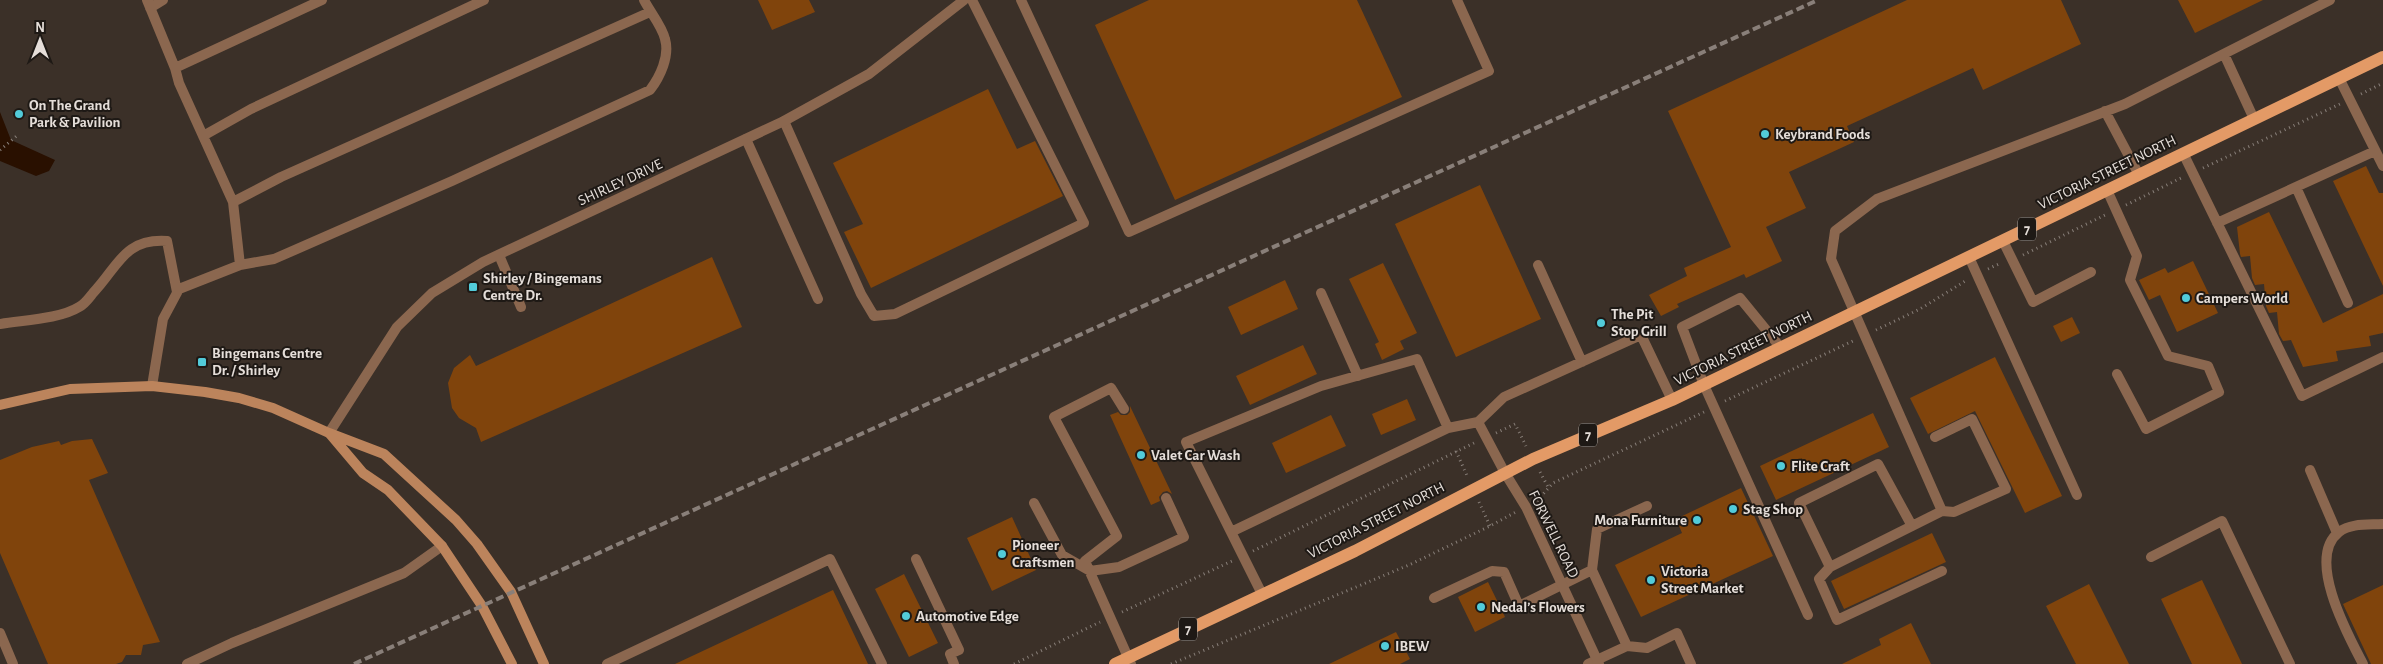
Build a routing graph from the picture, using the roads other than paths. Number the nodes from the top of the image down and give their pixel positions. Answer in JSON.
{"nodes":[{"id":1,"x":164,"y":0,"type":"edge"},
{"id":2,"x":322,"y":0,"type":"edge"},
{"id":3,"x":484,"y":0,"type":"edge"},
{"id":4,"x":644,"y":0,"type":"edge"},
{"id":5,"x":964,"y":0,"type":"edge"},
{"id":6,"x":972,"y":0,"type":"edge"},
{"id":7,"x":1021,"y":0,"type":"edge"},
{"id":8,"x":1457,"y":0,"type":"edge"},
{"id":9,"x":2330,"y":0,"type":"edge"},
{"id":10,"x":149,"y":4,"type":"edge"},
{"id":11,"x":650,"y":12,"type":"junction"},
{"id":12,"x":2224,"y":54,"type":"junction"},
{"id":13,"x":2383,"y":57,"type":"edge"},
{"id":14,"x":175,"y":68,"type":"junction"},
{"id":15,"x":2339,"y":78,"type":"junction"},
{"id":16,"x":2106,"y":111,"type":"junction"},
{"id":17,"x":2254,"y":119,"type":"junction"},
{"id":18,"x":784,"y":122,"type":"junction"},
{"id":19,"x":203,"y":136,"type":"junction"},
{"id":20,"x":746,"y":139,"type":"junction"},
{"id":21,"x":2375,"y":151,"type":"junction"},
{"id":22,"x":2183,"y":154,"type":"junction"},
{"id":23,"x":2383,"y":166,"type":"edge"},
{"id":24,"x":2139,"y":175,"type":"junction"},
{"id":25,"x":2296,"y":187,"type":"junction"},
{"id":26,"x":2107,"y":190,"type":"junction"},
{"id":27,"x":232,"y":202,"type":"junction"},
{"id":28,"x":2217,"y":223,"type":"junction"},
{"id":29,"x":2003,"y":241,"type":"junction"},
{"id":30,"x":499,"y":255,"type":"junction"},
{"id":31,"x":1969,"y":257,"type":"junction"},
{"id":32,"x":240,"y":265,"type":"junction"},
{"id":33,"x":1538,"y":265,"type":"dead end"},
{"id":34,"x":2091,"y":272,"type":"dead end"},
{"id":35,"x":177,"y":292,"type":"junction"},
{"id":36,"x":1321,"y":293,"type":"dead end"},
{"id":37,"x":818,"y":299,"type":"dead end"},
{"id":38,"x":2348,"y":304,"type":"dead end"},
{"id":39,"x":521,"y":307,"type":"dead end"},
{"id":40,"x":1853,"y":313,"type":"junction"},
{"id":41,"x":0,"y":324,"type":"edge"},
{"id":42,"x":1780,"y":348,"type":"junction"},
{"id":43,"x":2383,"y":357,"type":"edge"},
{"id":44,"x":1582,"y":362,"type":"junction"},
{"id":45,"x":2117,"y":374,"type":"dead end"},
{"id":46,"x":1358,"y":376,"type":"junction"},
{"id":47,"x":1704,"y":384,"type":"junction"},
{"id":48,"x":152,"y":386,"type":"junction"},
{"id":49,"x":1672,"y":400,"type":"junction"},
{"id":50,"x":0,"y":405,"type":"edge"},
{"id":51,"x":1124,"y":409,"type":"dead end"},
{"id":52,"x":1478,"y":422,"type":"junction"},
{"id":53,"x":1448,"y":428,"type":"junction"},
{"id":54,"x":329,"y":433,"type":"junction"},
{"id":55,"x":1935,"y":437,"type":"dead end"},
{"id":56,"x":2310,"y":470,"type":"dead end"},
{"id":57,"x":1505,"y":473,"type":"junction"},
{"id":58,"x":2077,"y":495,"type":"dead end"},
{"id":59,"x":1166,"y":498,"type":"dead end"},
{"id":60,"x":1034,"y":503,"type":"dead end"},
{"id":61,"x":1647,"y":506,"type":"dead end"},
{"id":62,"x":1942,"y":511,"type":"junction"},
{"id":63,"x":2383,"y":524,"type":"edge"},
{"id":64,"x":1912,"y":526,"type":"junction"},
{"id":65,"x":1231,"y":532,"type":"junction"},
{"id":66,"x":2338,"y":533,"type":"junction"},
{"id":67,"x":442,"y":546,"type":"junction"},
{"id":68,"x":2151,"y":557,"type":"dead end"},
{"id":69,"x":916,"y":559,"type":"dead end"},
{"id":70,"x":1088,"y":566,"type":"junction"},
{"id":71,"x":1830,"y":567,"type":"junction"},
{"id":72,"x":1592,"y":570,"type":"junction"},
{"id":73,"x":1942,"y":571,"type":"dead end"},
{"id":74,"x":1562,"y":585,"type":"junction"},
{"id":75,"x":1262,"y":594,"type":"junction"},
{"id":76,"x":1434,"y":598,"type":"dead end"},
{"id":77,"x":1808,"y":615,"type":"dead end"},
{"id":78,"x":0,"y":633,"type":"edge"},
{"id":79,"x":1627,"y":646,"type":"junction"},
{"id":80,"x":1129,"y":661,"type":"edge"},
{"id":81,"x":1595,"y":663,"type":"edge"},
{"id":82,"x":13,"y":664,"type":"edge"},
{"id":83,"x":187,"y":664,"type":"edge"},
{"id":84,"x":512,"y":664,"type":"edge"},
{"id":85,"x":544,"y":664,"type":"edge"},
{"id":86,"x":607,"y":664,"type":"edge"},
{"id":87,"x":882,"y":664,"type":"edge"},
{"id":88,"x":954,"y":664,"type":"edge"},
{"id":89,"x":1115,"y":664,"type":"edge"},
{"id":90,"x":1691,"y":664,"type":"edge"},
{"id":91,"x":2290,"y":664,"type":"edge"},
{"id":92,"x":2363,"y":664,"type":"edge"}],
"edges":[{"from":1,"to":10,"type":"street"},
{"from":2,"to":14,"type":"street"},
{"from":3,"to":19,"type":"street"},
{"from":4,"to":11,"type":"street"},
{"from":5,"to":18,"type":"street","name":"SHIRLEY DRIVE"},
{"from":6,"to":18,"type":"street"},
{"from":7,"to":8,"type":"street"},
{"from":9,"to":12,"type":"street"},
{"from":10,"to":14,"type":"street"},
{"from":11,"to":27,"type":"street"},
{"from":11,"to":32,"type":"street"},
{"from":12,"to":16,"type":"street"},
{"from":12,"to":17,"type":"street"},
{"from":13,"to":15,"type":"main road","name":"VICTORIA STREET NORTH","number":"7"},
{"from":14,"to":19,"type":"street"},
{"from":15,"to":17,"type":"main road","name":"VICTORIA STREET NORTH","number":"7"},
{"from":15,"to":21,"type":"street"},
{"from":16,"to":24,"type":"street"},
{"from":16,"to":40,"type":"street"},
{"from":17,"to":22,"type":"main road","name":"VICTORIA STREET NORTH","number":"7"},
{"from":18,"to":20,"type":"street","name":"SHIRLEY DRIVE"},
{"from":19,"to":27,"type":"street"},
{"from":20,"to":30,"type":"street","name":"SHIRLEY DRIVE"},
{"from":20,"to":37,"type":"street"},
{"from":21,"to":23,"type":"street"},
{"from":21,"to":25,"type":"street"},
{"from":22,"to":24,"type":"main road","name":"VICTORIA STREET NORTH","number":"7"},
{"from":22,"to":28,"type":"street"},
{"from":24,"to":26,"type":"main road","name":"VICTORIA STREET NORTH","number":"7"},
{"from":25,"to":28,"type":"street"},
{"from":25,"to":38,"type":"street"},
{"from":26,"to":29,"type":"main road","name":"VICTORIA STREET NORTH","number":"7"},
{"from":26,"to":45,"type":"street"},
{"from":27,"to":32,"type":"street"},
{"from":28,"to":43,"type":"street"},
{"from":29,"to":31,"type":"main road","name":"VICTORIA STREET NORTH","number":"7"},
{"from":29,"to":34,"type":"street"},
{"from":30,"to":39,"type":"street"},
{"from":30,"to":54,"type":"street","name":"SHIRLEY DRIVE"},
{"from":31,"to":40,"type":"main road","name":"VICTORIA STREET NORTH","number":"7"},
{"from":31,"to":58,"type":"street"},
{"from":32,"to":35,"type":"street"},
{"from":33,"to":44,"type":"street"},
{"from":35,"to":41,"type":"street"},
{"from":35,"to":48,"type":"street"},
{"from":36,"to":46,"type":"street"},
{"from":40,"to":42,"type":"main road","name":"VICTORIA STREET NORTH","number":"7"},
{"from":40,"to":62,"type":"street"},
{"from":42,"to":47,"type":"main road","name":"VICTORIA STREET NORTH","number":"7"},
{"from":42,"to":47,"type":"street"},
{"from":44,"to":49,"type":"street"},
{"from":44,"to":52,"type":"street"},
{"from":46,"to":53,"type":"street"},
{"from":46,"to":65,"type":"street"},
{"from":47,"to":49,"type":"main road","name":"VICTORIA STREET NORTH","number":"7"},
{"from":47,"to":77,"type":"street"},
{"from":48,"to":50,"type":"main road"},
{"from":48,"to":54,"type":"main road"},
{"from":49,"to":57,"type":"main road","name":"VICTORIA STREET NORTH","number":"7"},
{"from":51,"to":70,"type":"street"},
{"from":52,"to":53,"type":"street"},
{"from":52,"to":57,"type":"street","name":"FORWELL ROAD"},
{"from":53,"to":65,"type":"street"},
{"from":54,"to":67,"type":"main road"},
{"from":54,"to":85,"type":"main road"},
{"from":55,"to":62,"type":"street"},
{"from":56,"to":66,"type":"street"},
{"from":57,"to":74,"type":"street","name":"FORWELL ROAD"},
{"from":57,"to":75,"type":"main road","name":"VICTORIA STREET NORTH","number":"7"},
{"from":59,"to":70,"type":"street"},
{"from":60,"to":70,"type":"street"},
{"from":61,"to":72,"type":"street"},
{"from":62,"to":64,"type":"street"},
{"from":63,"to":66,"type":"street"},
{"from":64,"to":71,"type":"street"},
{"from":64,"to":71,"type":"street"},
{"from":65,"to":75,"type":"street"},
{"from":66,"to":92,"type":"street"},
{"from":67,"to":83,"type":"street"},
{"from":67,"to":84,"type":"main road"},
{"from":68,"to":91,"type":"street"},
{"from":69,"to":88,"type":"street"},
{"from":70,"to":80,"type":"street"},
{"from":71,"to":73,"type":"street"},
{"from":72,"to":74,"type":"street"},
{"from":72,"to":79,"type":"street"},
{"from":74,"to":76,"type":"street"},
{"from":74,"to":81,"type":"street","name":"FORWELL ROAD"},
{"from":75,"to":80,"type":"main road","name":"VICTORIA STREET NORTH","number":"7"},
{"from":78,"to":82,"type":"street"},
{"from":79,"to":81,"type":"street"},
{"from":79,"to":90,"type":"street"},
{"from":80,"to":89,"type":"main road","name":"VICTORIA STREET NORTH","number":"7"},
{"from":86,"to":87,"type":"street"}]}
